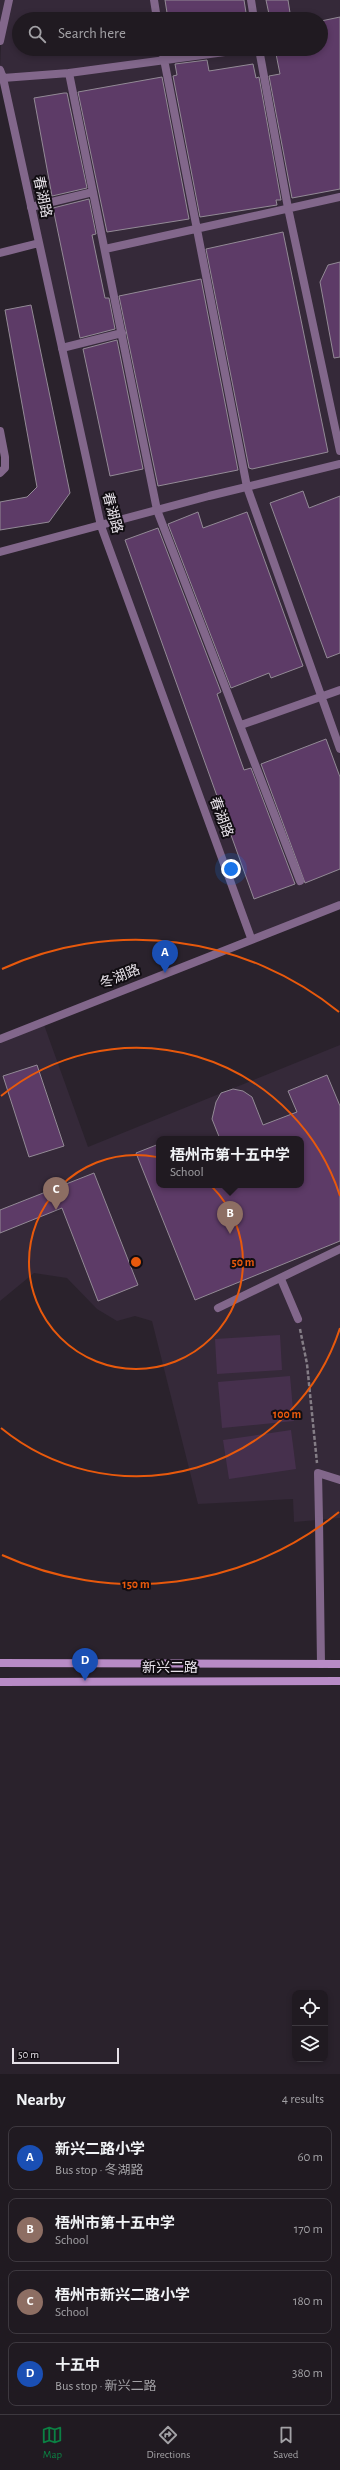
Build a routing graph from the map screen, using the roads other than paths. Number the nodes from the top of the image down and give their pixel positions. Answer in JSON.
{"nodes":[{"id":1,"x":9,"y":0,"type":"edge"},
{"id":2,"x":154,"y":0,"type":"edge"},
{"id":3,"x":251,"y":0,"type":"edge"},
{"id":4,"x":156,"y":12,"type":"edge"},
{"id":5,"x":253,"y":12,"type":"edge"},
{"id":6,"x":1,"y":23,"type":"edge"},
{"id":7,"x":0,"y":40,"type":"edge"},
{"id":8,"x":163,"y":56,"type":"edge"},
{"id":9,"x":194,"y":56,"type":"edge"},
{"id":10,"x":260,"y":56,"type":"edge"},
{"id":11,"x":164,"y":60,"type":"junction"},
{"id":12,"x":0,"y":70,"type":"edge"},
{"id":13,"x":69,"y":73,"type":"junction"},
{"id":14,"x":3,"y":78,"type":"junction"},
{"id":15,"x":93,"y":192,"type":"junction"},
{"id":16,"x":340,"y":197,"type":"edge"},
{"id":17,"x":31,"y":207,"type":"junction"},
{"id":18,"x":288,"y":208,"type":"junction"},
{"id":19,"x":197,"y":228,"type":"junction"},
{"id":20,"x":39,"y":243,"type":"junction"},
{"id":21,"x":105,"y":249,"type":"junction"},
{"id":22,"x":0,"y":253,"type":"edge"},
{"id":23,"x":122,"y":333,"type":"junction"},
{"id":24,"x":62,"y":348,"type":"junction"},
{"id":25,"x":0,"y":431,"type":"edge"},
{"id":26,"x":340,"y":451,"type":"edge"},
{"id":27,"x":340,"y":464,"type":"edge"},
{"id":28,"x":0,"y":473,"type":"edge"},
{"id":29,"x":247,"y":487,"type":"junction"},
{"id":30,"x":157,"y":510,"type":"junction"},
{"id":31,"x":101,"y":526,"type":"junction"},
{"id":32,"x":0,"y":552,"type":"edge"},
{"id":33,"x":340,"y":690,"type":"edge"},
{"id":34,"x":321,"y":696,"type":"junction"},
{"id":35,"x":241,"y":725,"type":"junction"},
{"id":36,"x":340,"y":749,"type":"edge"},
{"id":37,"x":300,"y":881,"type":"dead end"},
{"id":38,"x":340,"y":905,"type":"edge"},
{"id":39,"x":252,"y":938,"type":"junction"},
{"id":40,"x":0,"y":1039,"type":"edge"},
{"id":41,"x":340,"y":1249,"type":"edge"},
{"id":42,"x":281,"y":1279,"type":"junction"},
{"id":43,"x":218,"y":1308,"type":"dead end"},
{"id":44,"x":298,"y":1319,"type":"road end"},
{"id":45,"x":340,"y":1480,"type":"edge"},
{"id":46,"x":0,"y":1663,"type":"edge"},
{"id":47,"x":321,"y":1664,"type":"junction"},
{"id":48,"x":340,"y":1664,"type":"edge"},
{"id":49,"x":340,"y":1681,"type":"edge"},
{"id":50,"x":0,"y":1682,"type":"edge"}],
"edges":[{"from":1,"to":6,"type":"street"},
{"from":2,"to":4,"type":"street"},
{"from":3,"to":5,"type":"street"},
{"from":6,"to":7,"type":"street"},
{"from":8,"to":11,"type":"street"},
{"from":9,"to":11,"type":"street"},
{"from":10,"to":18,"type":"street"},
{"from":11,"to":13,"type":"street"},
{"from":11,"to":19,"type":"street"},
{"from":12,"to":14,"type":"street","name":"春湖路"},
{"from":13,"to":14,"type":"street"},
{"from":13,"to":15,"type":"street"},
{"from":14,"to":17,"type":"street","name":"春湖路"},
{"from":15,"to":17,"type":"street"},
{"from":15,"to":21,"type":"street"},
{"from":16,"to":18,"type":"street"},
{"from":17,"to":20,"type":"street","name":"春湖路"},
{"from":18,"to":19,"type":"street"},
{"from":18,"to":26,"type":"street"},
{"from":19,"to":21,"type":"street"},
{"from":19,"to":29,"type":"street"},
{"from":20,"to":22,"type":"street"},
{"from":20,"to":24,"type":"street","name":"春湖路"},
{"from":21,"to":23,"type":"street"},
{"from":23,"to":24,"type":"street"},
{"from":23,"to":30,"type":"street"},
{"from":24,"to":31,"type":"street","name":"春湖路"},
{"from":25,"to":28,"type":"street"},
{"from":27,"to":29,"type":"street"},
{"from":29,"to":30,"type":"street"},
{"from":29,"to":34,"type":"street"},
{"from":30,"to":31,"type":"street"},
{"from":30,"to":35,"type":"street"},
{"from":31,"to":32,"type":"street"},
{"from":31,"to":39,"type":"street","name":"春湖路"},
{"from":33,"to":34,"type":"street"},
{"from":34,"to":35,"type":"street"},
{"from":34,"to":36,"type":"street"},
{"from":35,"to":37,"type":"street"},
{"from":38,"to":39,"type":"street","name":"冬湖路"},
{"from":39,"to":40,"type":"street","name":"冬湖路"},
{"from":41,"to":42,"type":"street"},
{"from":42,"to":43,"type":"street"},
{"from":42,"to":44,"type":"street"},
{"from":45,"to":47,"type":"street"},
{"from":46,"to":47,"type":"main road","name":"新兴二路"},
{"from":47,"to":48,"type":"main road","name":"新兴二路"},
{"from":49,"to":50,"type":"main road","name":"新兴二路"}]}
